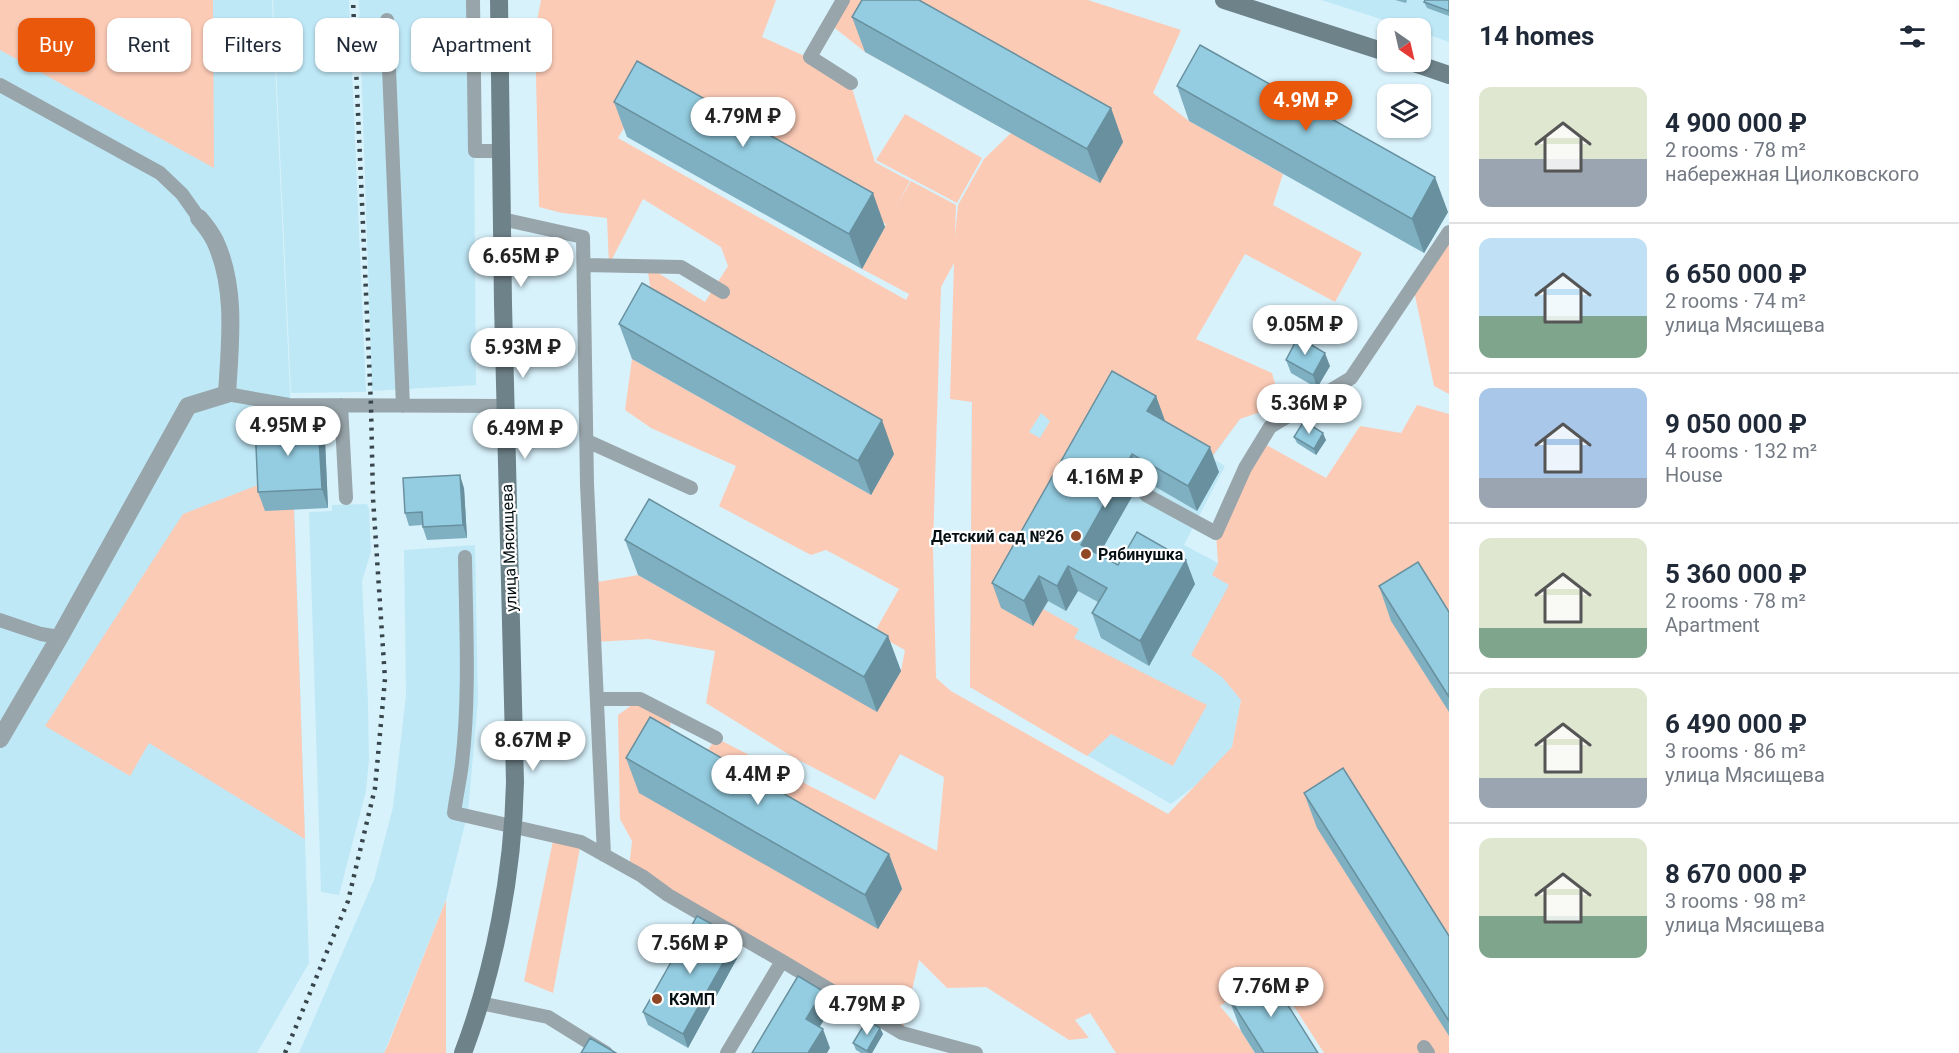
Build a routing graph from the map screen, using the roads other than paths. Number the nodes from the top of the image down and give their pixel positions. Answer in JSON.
{"nodes":[{"id":1,"x":473,"y":0,"type":"edge"},
{"id":2,"x":499,"y":0,"type":"edge"},
{"id":3,"x":843,"y":0,"type":"edge"},
{"id":4,"x":1224,"y":0,"type":"edge"},
{"id":5,"x":1377,"y":49,"type":"edge"},
{"id":6,"x":1431,"y":69,"type":"edge"},
{"id":7,"x":389,"y":72,"type":"edge"},
{"id":8,"x":1449,"y":75,"type":"edge"},
{"id":9,"x":851,"y":83,"type":"dead end"},
{"id":10,"x":0,"y":85,"type":"edge"},
{"id":11,"x":500,"y":151,"type":"junction"},
{"id":12,"x":200,"y":218,"type":"joint"},
{"id":13,"x":502,"y":219,"type":"junction"},
{"id":14,"x":1449,"y":232,"type":"edge"},
{"id":15,"x":584,"y":265,"type":"junction"},
{"id":16,"x":723,"y":292,"type":"dead end"},
{"id":17,"x":227,"y":394,"type":"junction"},
{"id":18,"x":341,"y":405,"type":"junction"},
{"id":19,"x":403,"y":406,"type":"junction"},
{"id":20,"x":505,"y":406,"type":"junction"},
{"id":21,"x":587,"y":441,"type":"junction"},
{"id":22,"x":691,"y":488,"type":"dead end"},
{"id":23,"x":1146,"y":495,"type":"dead end"},
{"id":24,"x":346,"y":498,"type":"dead end"},
{"id":25,"x":465,"y":557,"type":"dead end"},
{"id":26,"x":0,"y":620,"type":"edge"},
{"id":27,"x":62,"y":633,"type":"junction"},
{"id":28,"x":597,"y":699,"type":"junction"},
{"id":29,"x":716,"y":738,"type":"dead end"},
{"id":30,"x":0,"y":739,"type":"edge"},
{"id":31,"x":514,"y":826,"type":"junction"},
{"id":32,"x":604,"y":855,"type":"junction"},
{"id":33,"x":782,"y":962,"type":"junction"},
{"id":34,"x":480,"y":1003,"type":"junction"},
{"id":35,"x":463,"y":1053,"type":"edge"},
{"id":36,"x":606,"y":1053,"type":"edge"},
{"id":37,"x":727,"y":1053,"type":"edge"},
{"id":38,"x":976,"y":1053,"type":"edge"}],
"edges":[{"from":1,"to":11,"type":"lane"},
{"from":2,"to":11,"type":"main road","name":"улица Мясищева"},
{"from":3,"to":9,"type":"lane"},
{"from":4,"to":5,"type":"main road"},
{"from":6,"to":8,"type":"main road"},
{"from":7,"to":19,"type":"lane"},
{"from":10,"to":12,"type":"lane"},
{"from":11,"to":13,"type":"main road","name":"улица Мясищева"},
{"from":12,"to":17,"type":"street"},
{"from":13,"to":15,"type":"lane"},
{"from":13,"to":20,"type":"main road","name":"улица Мясищева"},
{"from":14,"to":23,"type":"lane"},
{"from":15,"to":16,"type":"lane"},
{"from":15,"to":21,"type":"lane"},
{"from":17,"to":18,"type":"lane"},
{"from":17,"to":27,"type":"street"},
{"from":18,"to":19,"type":"lane"},
{"from":18,"to":24,"type":"lane"},
{"from":19,"to":20,"type":"lane"},
{"from":20,"to":31,"type":"main road","name":"улица Мясищева"},
{"from":21,"to":22,"type":"lane"},
{"from":21,"to":28,"type":"lane"},
{"from":25,"to":31,"type":"lane"},
{"from":26,"to":27,"type":"lane"},
{"from":27,"to":30,"type":"street"},
{"from":28,"to":29,"type":"lane"},
{"from":28,"to":32,"type":"lane"},
{"from":31,"to":32,"type":"lane"},
{"from":31,"to":34,"type":"main road","name":"улица Мясищева"},
{"from":32,"to":33,"type":"lane"},
{"from":33,"to":37,"type":"lane"},
{"from":33,"to":38,"type":"lane"},
{"from":34,"to":35,"type":"main road","name":"улица Мясищева"},
{"from":34,"to":36,"type":"lane"}]}
